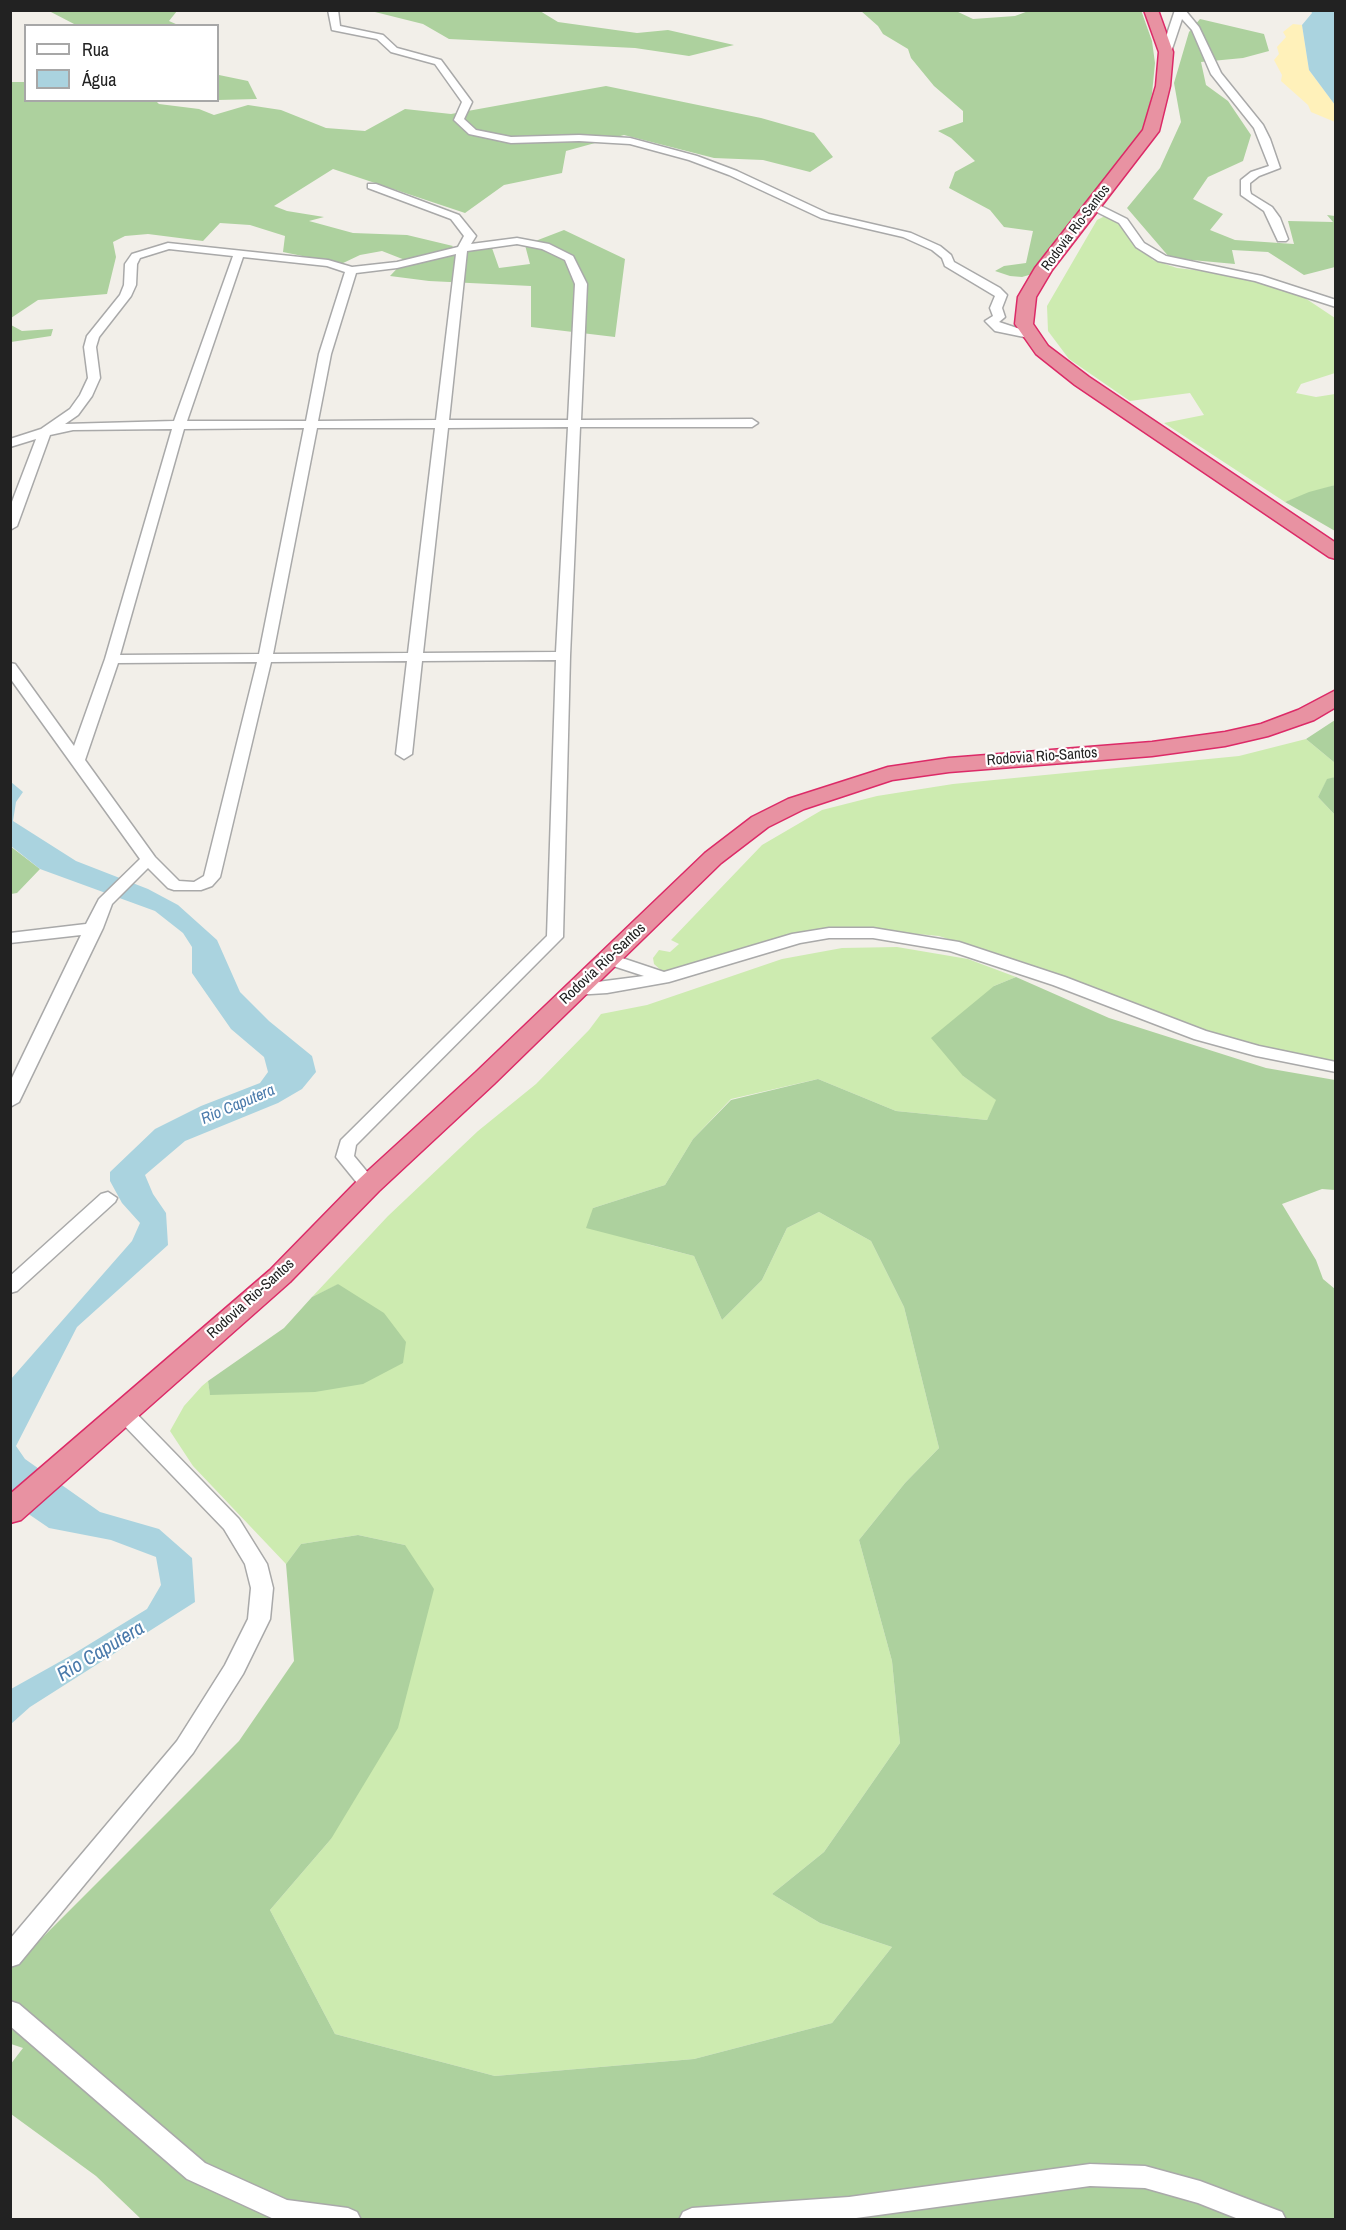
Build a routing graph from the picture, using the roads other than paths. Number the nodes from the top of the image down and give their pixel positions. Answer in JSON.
{"nodes":[{"id":1,"x":333,"y":10,"type":"edge"},
{"id":2,"x":1151,"y":10,"type":"edge"},
{"id":3,"x":1180,"y":11,"type":"edge"},
{"id":4,"x":1166,"y":52,"type":"junction"},
{"id":5,"x":372,"y":186,"type":"dead end"},
{"id":6,"x":1093,"y":206,"type":"junction"},
{"id":7,"x":1282,"y":239,"type":"dead end"},
{"id":8,"x":462,"y":249,"type":"junction"},
{"id":9,"x":239,"y":254,"type":"junction"},
{"id":10,"x":351,"y":270,"type":"junction"},
{"id":11,"x":1027,"y":297,"type":"junction"},
{"id":12,"x":1001,"y":299,"type":"junction"},
{"id":13,"x":1335,"y":304,"type":"edge"},
{"id":14,"x":1029,"y":334,"type":"junction"},
{"id":15,"x":573,"y":423,"type":"junction"},
{"id":16,"x":752,"y":423,"type":"dead end"},
{"id":17,"x":441,"y":424,"type":"junction"},
{"id":18,"x":179,"y":425,"type":"junction"},
{"id":19,"x":311,"y":425,"type":"junction"},
{"id":20,"x":45,"y":432,"type":"junction"},
{"id":21,"x":10,"y":443,"type":"edge"},
{"id":22,"x":10,"y":526,"type":"edge"},
{"id":23,"x":1335,"y":553,"type":"edge"},
{"id":24,"x":563,"y":656,"type":"junction"},
{"id":25,"x":416,"y":658,"type":"junction"},
{"id":26,"x":112,"y":659,"type":"junction"},
{"id":27,"x":265,"y":659,"type":"junction"},
{"id":28,"x":10,"y":667,"type":"edge"},
{"id":29,"x":1335,"y":697,"type":"edge"},
{"id":30,"x":404,"y":754,"type":"dead end"},
{"id":31,"x":77,"y":760,"type":"junction"},
{"id":32,"x":149,"y":860,"type":"junction"},
{"id":33,"x":95,"y":928,"type":"junction"},
{"id":34,"x":10,"y":938,"type":"edge"},
{"id":35,"x":610,"y":959,"type":"junction"},
{"id":36,"x":663,"y":978,"type":"junction"},
{"id":37,"x":574,"y":990,"type":"junction"},
{"id":38,"x":1335,"y":1067,"type":"edge"},
{"id":39,"x":10,"y":1102,"type":"edge"},
{"id":40,"x":369,"y":1185,"type":"junction"},
{"id":41,"x":108,"y":1198,"type":"dead end"},
{"id":42,"x":10,"y":1287,"type":"edge"},
{"id":43,"x":124,"y":1413,"type":"junction"},
{"id":44,"x":10,"y":1512,"type":"edge"},
{"id":45,"x":10,"y":1957,"type":"edge"},
{"id":46,"x":10,"y":2011,"type":"edge"},
{"id":47,"x":348,"y":2220,"type":"edge"},
{"id":48,"x":692,"y":2220,"type":"edge"},
{"id":49,"x":1273,"y":2220,"type":"edge"}],
"edges":[{"from":1,"to":12,"type":"street"},
{"from":2,"to":4,"type":"highway","name":"Rodovia Rio-Santos"},
{"from":3,"to":4,"type":"street"},
{"from":3,"to":7,"type":"street"},
{"from":4,"to":6,"type":"highway","name":"Rodovia Rio-Santos"},
{"from":5,"to":8,"type":"street"},
{"from":6,"to":11,"type":"highway","name":"Rodovia Rio-Santos"},
{"from":6,"to":13,"type":"street"},
{"from":8,"to":10,"type":"street"},
{"from":8,"to":15,"type":"street"},
{"from":8,"to":17,"type":"street"},
{"from":9,"to":10,"type":"street"},
{"from":9,"to":18,"type":"street"},
{"from":9,"to":20,"type":"street"},
{"from":10,"to":19,"type":"street"},
{"from":11,"to":12,"type":"street"},
{"from":11,"to":14,"type":"highway"},
{"from":12,"to":14,"type":"street"},
{"from":14,"to":23,"type":"highway"},
{"from":15,"to":16,"type":"street"},
{"from":15,"to":17,"type":"street"},
{"from":15,"to":24,"type":"street"},
{"from":17,"to":19,"type":"street"},
{"from":17,"to":25,"type":"street"},
{"from":18,"to":19,"type":"street"},
{"from":18,"to":20,"type":"street"},
{"from":18,"to":26,"type":"street"},
{"from":19,"to":27,"type":"street"},
{"from":20,"to":21,"type":"street"},
{"from":20,"to":22,"type":"street"},
{"from":24,"to":25,"type":"street"},
{"from":24,"to":40,"type":"street"},
{"from":25,"to":27,"type":"street"},
{"from":25,"to":30,"type":"street"},
{"from":26,"to":27,"type":"street"},
{"from":26,"to":31,"type":"street"},
{"from":27,"to":32,"type":"street"},
{"from":28,"to":31,"type":"street"},
{"from":29,"to":35,"type":"highway","name":"Rodovia Rio-Santos"},
{"from":31,"to":32,"type":"street"},
{"from":32,"to":33,"type":"street"},
{"from":33,"to":34,"type":"street"},
{"from":33,"to":39,"type":"street"},
{"from":35,"to":36,"type":"street"},
{"from":35,"to":37,"type":"highway","name":"Rodovia Rio-Santos"},
{"from":36,"to":37,"type":"street"},
{"from":36,"to":38,"type":"street"},
{"from":37,"to":40,"type":"highway","name":"Rodovia Rio-Santos"},
{"from":40,"to":43,"type":"highway","name":"Rodovia Rio-Santos"},
{"from":41,"to":42,"type":"street"},
{"from":43,"to":44,"type":"highway","name":"Rodovia Rio-Santos"},
{"from":43,"to":45,"type":"street"},
{"from":46,"to":47,"type":"street"},
{"from":48,"to":49,"type":"street"}]}
